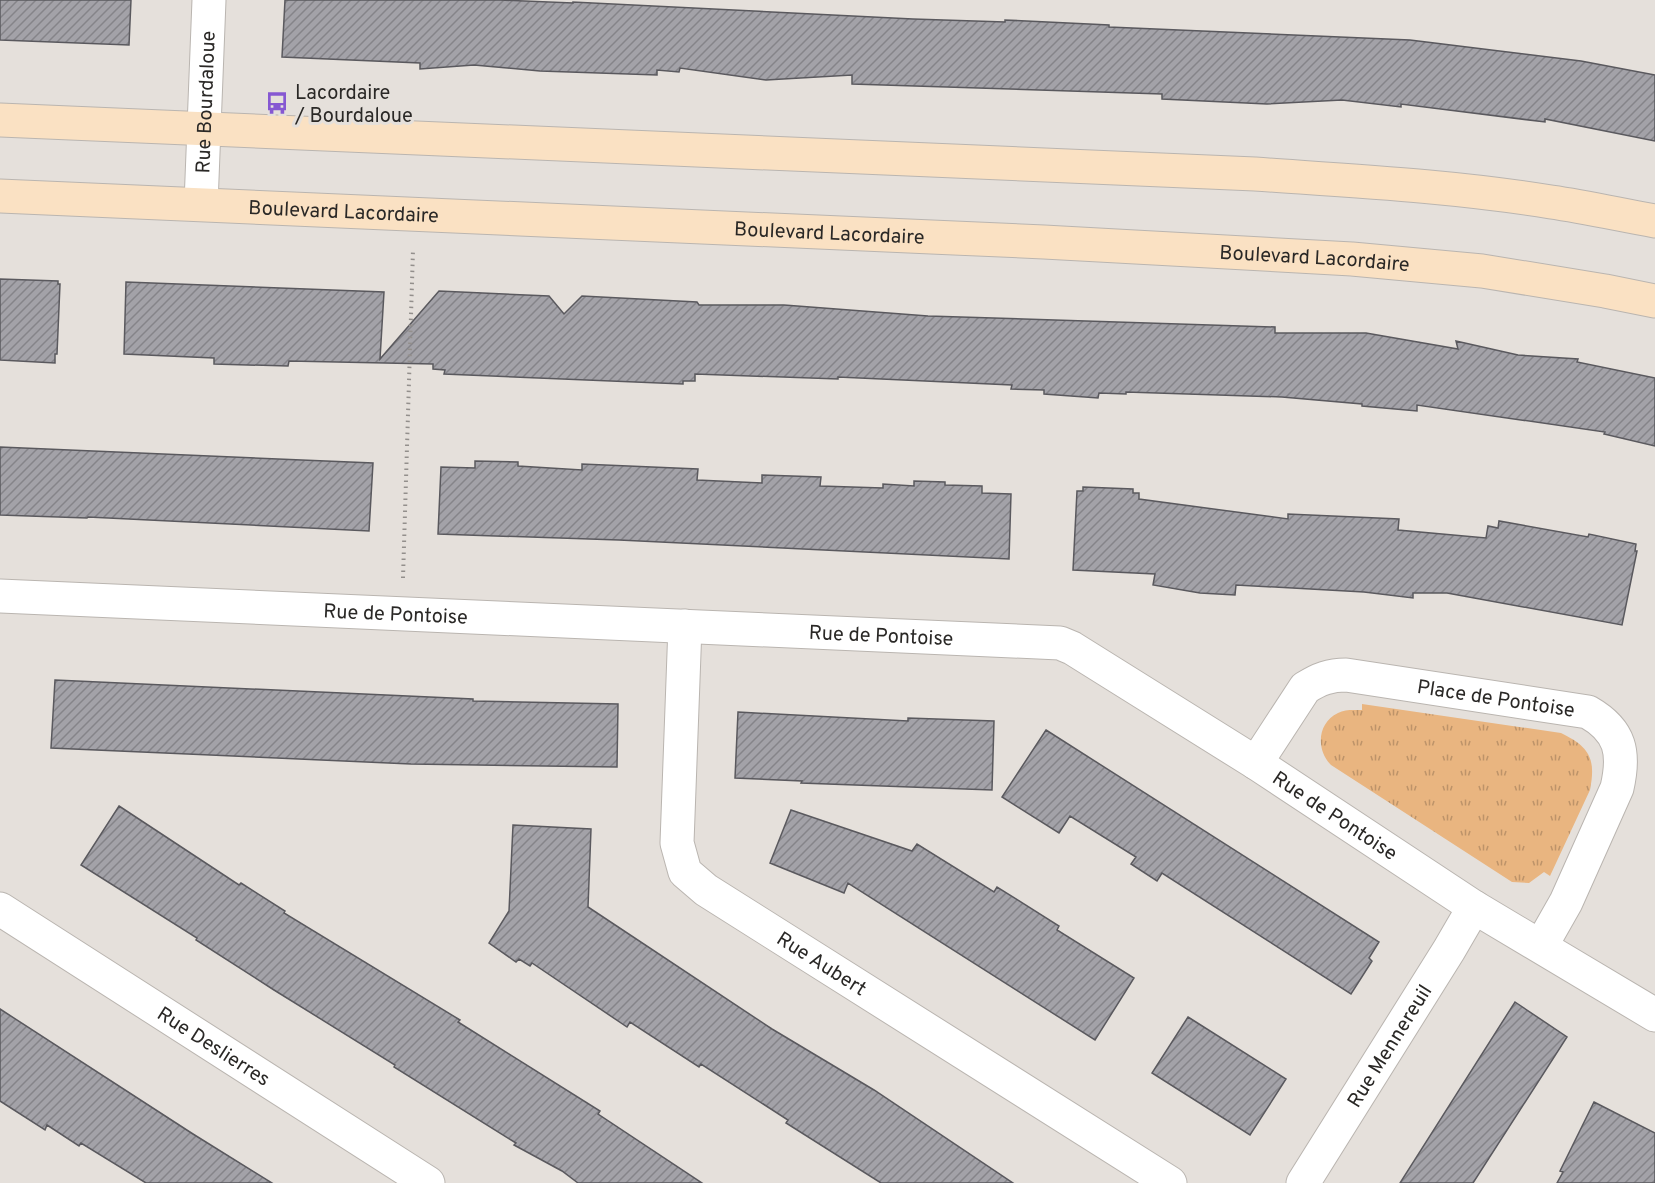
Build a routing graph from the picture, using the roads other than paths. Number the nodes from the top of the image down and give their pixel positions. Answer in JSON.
{"nodes":[{"id":1,"x":209,"y":0,"type":"edge"},
{"id":2,"x":0,"y":120,"type":"edge"},
{"id":3,"x":204,"y":127,"type":"junction"},
{"id":4,"x":0,"y":196,"type":"edge"},
{"id":5,"x":201,"y":204,"type":"junction"},
{"id":6,"x":1655,"y":221,"type":"edge"},
{"id":7,"x":1655,"y":301,"type":"edge"},
{"id":8,"x":0,"y":596,"type":"edge"},
{"id":9,"x":685,"y":626,"type":"junction"},
{"id":10,"x":1256,"y":763,"type":"junction"},
{"id":11,"x":1474,"y":907,"type":"junction"},
{"id":12,"x":0,"y":909,"type":"edge"},
{"id":13,"x":1541,"y":946,"type":"junction"},
{"id":14,"x":1655,"y":1015,"type":"edge"},
{"id":15,"x":428,"y":1183,"type":"edge"},
{"id":16,"x":1170,"y":1183,"type":"edge"},
{"id":17,"x":1303,"y":1183,"type":"edge"}],
"edges":[{"from":1,"to":3,"type":"street","name":"Rue Bourdaloue"},
{"from":2,"to":3,"type":"main road"},
{"from":3,"to":5,"type":"street","name":"Rue Bourdaloue"},
{"from":3,"to":6,"type":"main road"},
{"from":4,"to":5,"type":"main road","name":"Boulevard Lacordaire"},
{"from":5,"to":7,"type":"main road","name":"Boulevard Lacordaire"},
{"from":8,"to":9,"type":"street","name":"Rue de Pontoise"},
{"from":9,"to":10,"type":"street","name":"Rue de Pontoise"},
{"from":9,"to":16,"type":"street","name":"Rue Aubert"},
{"from":10,"to":11,"type":"street","name":"Rue de Pontoise"},
{"from":10,"to":13,"type":"street","name":"Place de Pontoise"},
{"from":11,"to":13,"type":"street","name":"Rue de Pontoise"},
{"from":11,"to":17,"type":"street","name":"Rue Mennereuil"},
{"from":12,"to":15,"type":"street","name":"Rue Deslierres"},
{"from":13,"to":14,"type":"street","name":"Rue de Pontoise"}]}
